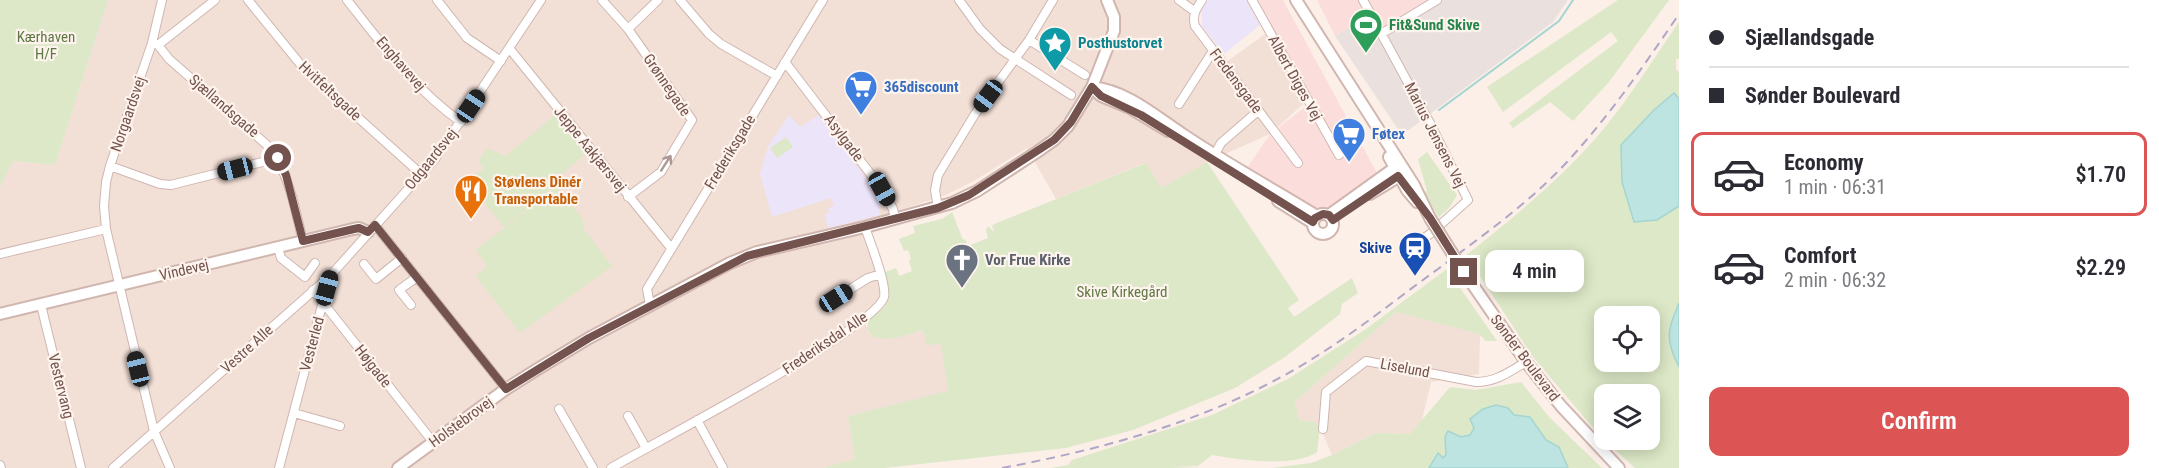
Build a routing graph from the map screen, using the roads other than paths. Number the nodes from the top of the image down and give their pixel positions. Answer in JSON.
{"nodes":[{"id":1,"x":162,"y":0,"type":"edge"},
{"id":2,"x":215,"y":0,"type":"edge"},
{"id":3,"x":248,"y":0,"type":"edge"},
{"id":4,"x":347,"y":0,"type":"edge"},
{"id":5,"x":437,"y":0,"type":"edge"},
{"id":6,"x":541,"y":0,"type":"edge"},
{"id":7,"x":602,"y":0,"type":"edge"},
{"id":8,"x":658,"y":0,"type":"edge"},
{"id":9,"x":680,"y":0,"type":"edge"},
{"id":10,"x":823,"y":0,"type":"edge"},
{"id":11,"x":958,"y":0,"type":"edge"},
{"id":12,"x":1053,"y":0,"type":"edge"},
{"id":13,"x":1107,"y":0,"type":"edge"},
{"id":14,"x":1179,"y":0,"type":"edge"},
{"id":15,"x":1202,"y":0,"type":"edge"},
{"id":16,"x":1252,"y":0,"type":"edge"},
{"id":17,"x":1296,"y":0,"type":"edge"},
{"id":18,"x":1304,"y":0,"type":"edge"},
{"id":19,"x":1363,"y":0,"type":"edge"},
{"id":20,"x":1437,"y":0,"type":"edge"},
{"id":21,"x":1194,"y":12,"type":"junction"},
{"id":22,"x":628,"y":29,"type":"junction"},
{"id":23,"x":1381,"y":34,"type":"junction"},
{"id":24,"x":1029,"y":40,"type":"junction"},
{"id":25,"x":155,"y":44,"type":"junction"},
{"id":26,"x":509,"y":48,"type":"junction"},
{"id":27,"x":1214,"y":51,"type":"junction"},
{"id":28,"x":1015,"y":60,"type":"junction"},
{"id":29,"x":501,"y":61,"type":"junction"},
{"id":30,"x":785,"y":62,"type":"junction"},
{"id":31,"x":1344,"y":74,"type":"junction"},
{"id":32,"x":1085,"y":75,"type":"dead end"},
{"id":33,"x":777,"y":76,"type":"junction"},
{"id":34,"x":1092,"y":87,"type":"junction"},
{"id":35,"x":1071,"y":95,"type":"dead end"},
{"id":36,"x":1179,"y":104,"type":"dead end"},
{"id":37,"x":1258,"y":111,"type":"junction"},
{"id":38,"x":461,"y":122,"type":"junction"},
{"id":39,"x":1215,"y":154,"type":"junction"},
{"id":40,"x":1339,"y":155,"type":"dead end"},
{"id":41,"x":278,"y":158,"type":"junction"},
{"id":42,"x":1298,"y":163,"type":"dead end"},
{"id":43,"x":110,"y":166,"type":"junction"},
{"id":44,"x":1400,"y":170,"type":"junction"},
{"id":45,"x":422,"y":174,"type":"junction"},
{"id":46,"x":628,"y":197,"type":"junction"},
{"id":47,"x":938,"y":208,"type":"junction"},
{"id":48,"x":1331,"y":218,"type":"junction"},
{"id":49,"x":895,"y":219,"type":"junction"},
{"id":50,"x":1315,"y":219,"type":"junction"},
{"id":51,"x":865,"y":227,"type":"junction"},
{"id":52,"x":106,"y":229,"type":"junction"},
{"id":53,"x":372,"y":229,"type":"junction"},
{"id":54,"x":303,"y":241,"type":"junction"},
{"id":55,"x":278,"y":248,"type":"junction"},
{"id":56,"x":672,"y":248,"type":"junction"},
{"id":57,"x":1408,"y":249,"type":"dead end"},
{"id":58,"x":0,"y":254,"type":"edge"},
{"id":59,"x":402,"y":258,"type":"junction"},
{"id":60,"x":315,"y":263,"type":"dead end"},
{"id":61,"x":364,"y":264,"type":"dead end"},
{"id":62,"x":331,"y":274,"type":"junction"},
{"id":63,"x":881,"y":274,"type":"junction"},
{"id":64,"x":417,"y":277,"type":"junction"},
{"id":65,"x":118,"y":285,"type":"junction"},
{"id":66,"x":313,"y":290,"type":"junction"},
{"id":67,"x":836,"y":298,"type":"dead end"},
{"id":68,"x":323,"y":302,"type":"junction"},
{"id":69,"x":40,"y":305,"type":"junction"},
{"id":70,"x":650,"y":305,"type":"junction"},
{"id":71,"x":411,"y":306,"type":"dead end"},
{"id":72,"x":0,"y":314,"type":"edge"},
{"id":73,"x":1526,"y":362,"type":"junction"},
{"id":74,"x":506,"y":389,"type":"junction"},
{"id":75,"x":559,"y":409,"type":"dead end"},
{"id":76,"x":294,"y":413,"type":"junction"},
{"id":77,"x":627,"y":416,"type":"dead end"},
{"id":78,"x":697,"y":420,"type":"junction"},
{"id":79,"x":340,"y":426,"type":"dead end"},
{"id":80,"x":1323,"y":429,"type":"dead end"},
{"id":81,"x":154,"y":431,"type":"junction"},
{"id":82,"x":433,"y":442,"type":"junction"},
{"id":83,"x":646,"y":448,"type":"junction"},
{"id":84,"x":81,"y":468,"type":"edge"},
{"id":85,"x":113,"y":468,"type":"edge"},
{"id":86,"x":170,"y":468,"type":"edge"},
{"id":87,"x":279,"y":468,"type":"edge"},
{"id":88,"x":399,"y":468,"type":"edge"},
{"id":89,"x":593,"y":468,"type":"edge"},
{"id":90,"x":611,"y":468,"type":"edge"},
{"id":91,"x":723,"y":468,"type":"edge"},
{"id":92,"x":1620,"y":468,"type":"edge"}],
"edges":[{"from":1,"to":25,"type":"street","name":"Norgaardsvej"},
{"from":2,"to":25,"type":"street"},
{"from":3,"to":45,"type":"street","name":"Hvitfeltsgade"},
{"from":4,"to":38,"type":"street","name":"Enghavevej"},
{"from":5,"to":29,"type":"street"},
{"from":6,"to":26,"type":"street","name":"Odgaardsvej"},
{"from":7,"to":22,"type":"street","name":"Grønnegade"},
{"from":8,"to":22,"type":"street"},
{"from":9,"to":33,"type":"street"},
{"from":10,"to":30,"type":"street","name":"Frederiksgade"},
{"from":11,"to":28,"type":"street"},
{"from":12,"to":24,"type":"street"},
{"from":13,"to":34,"type":"street","name":"Holstebrovej"},
{"from":14,"to":21,"type":"street","name":"Fredensgade"},
{"from":15,"to":21,"type":"street"},
{"from":16,"to":40,"type":"street","name":"Albert Diges Vej"},
{"from":17,"to":31,"type":"street","name":"Sønder Boulevard"},
{"from":18,"to":31,"type":"street","name":"Sønder Boulevard"},
{"from":19,"to":23,"type":"street","name":"Marius Jensens Vej"},
{"from":20,"to":23,"type":"street"},
{"from":21,"to":27,"type":"street","name":"Fredensgade"},
{"from":46,"to":22,"type":"street","name":"Grønnegade","one_way":true},
{"from":23,"to":57,"type":"street","name":"Marius Jensens Vej"},
{"from":24,"to":28,"type":"street"},
{"from":24,"to":32,"type":"street"},
{"from":25,"to":41,"type":"street","name":"Sjællandsgade"},
{"from":25,"to":43,"type":"street","name":"Norgaardsvej"},
{"from":26,"to":29,"type":"street","name":"Odgaardsvej"},
{"from":26,"to":46,"type":"street","name":"Jeppe Aakjærsvej"},
{"from":27,"to":36,"type":"street"},
{"from":27,"to":37,"type":"street","name":"Fredensgade"},
{"from":28,"to":35,"type":"street"},
{"from":28,"to":47,"type":"street"},
{"from":29,"to":38,"type":"street","name":"Odgaardsvej"},
{"from":30,"to":33,"type":"street","name":"Frederiksgade"},
{"from":30,"to":49,"type":"street","name":"Asylgade"},
{"from":31,"to":44,"type":"street","name":"Sønder Boulevard"},
{"from":33,"to":56,"type":"street","name":"Frederiksgade"},
{"from":34,"to":39,"type":"street"},
{"from":34,"to":47,"type":"street","name":"Holstebrovej"},
{"from":34,"to":50,"type":"street"},
{"from":37,"to":39,"type":"street"},
{"from":37,"to":42,"type":"street","name":"Fredensgade"},
{"from":38,"to":45,"type":"street","name":"Odgaardsvej"},
{"from":39,"to":50,"type":"street"},
{"from":41,"to":43,"type":"street"},
{"from":41,"to":54,"type":"street","name":"Sjællandsgade"},
{"from":43,"to":52,"type":"street","name":"Norgaardsvej"},
{"from":44,"to":48,"type":"street"},
{"from":44,"to":73,"type":"street","name":"Sønder Boulevard","bridge":true},
{"from":45,"to":53,"type":"street","name":"Odgaardsvej"},
{"from":46,"to":56,"type":"street","name":"Jeppe Aakjærsvej"},
{"from":47,"to":49,"type":"street","name":"Holstebrovej"},
{"from":48,"to":50,"type":"street"},
{"from":48,"to":50,"type":"street"},
{"from":49,"to":51,"type":"street","name":"Holstebrovej"},
{"from":51,"to":63,"type":"street","name":"Frederiksdal Alle"},
{"from":51,"to":70,"type":"street","name":"Holstebrovej"},
{"from":52,"to":58,"type":"street"},
{"from":52,"to":65,"type":"street","name":"Norgaardsvej"},
{"from":53,"to":54,"type":"street","name":"Vindevej"},
{"from":53,"to":59,"type":"street"},
{"from":53,"to":62,"type":"street","name":"Vestre Alle"},
{"from":54,"to":55,"type":"street","name":"Vindevej"},
{"from":55,"to":60,"type":"street"},
{"from":55,"to":65,"type":"street","name":"Vindevej"},
{"from":56,"to":70,"type":"street","name":"Frederiksgade"},
{"from":59,"to":61,"type":"street"},
{"from":59,"to":64,"type":"street"},
{"from":62,"to":66,"type":"street","name":"Vestre Alle"},
{"from":62,"to":68,"type":"street","name":"Vesterled"},
{"from":63,"to":67,"type":"street"},
{"from":63,"to":78,"type":"street","name":"Frederiksdal Alle"},
{"from":64,"to":71,"type":"street"},
{"from":64,"to":74,"type":"street"},
{"from":65,"to":69,"type":"street","name":"Vindevej"},
{"from":65,"to":81,"type":"street","name":"Norgaardsvej"},
{"from":66,"to":68,"type":"street","name":"Højgade"},
{"from":66,"to":81,"type":"street","name":"Vestre Alle"},
{"from":68,"to":76,"type":"street","name":"Vesterled"},
{"from":68,"to":82,"type":"street","name":"Højgade"},
{"from":69,"to":72,"type":"street","name":"Vindevej"},
{"from":69,"to":84,"type":"street","name":"Vestervang"},
{"from":70,"to":74,"type":"street","name":"Holstebrovej"},
{"from":73,"to":80,"type":"street","name":"Liselund"},
{"from":73,"to":92,"type":"street","name":"Sønder Boulevard"},
{"from":74,"to":82,"type":"street","name":"Holstebrovej"},
{"from":75,"to":89,"type":"street"},
{"from":76,"to":79,"type":"street"},
{"from":76,"to":87,"type":"street","name":"Vesterled"},
{"from":77,"to":83,"type":"street"},
{"from":78,"to":83,"type":"street","name":"Frederiksdal Alle"},
{"from":78,"to":91,"type":"street"},
{"from":81,"to":85,"type":"street","name":"Vestre Alle"},
{"from":81,"to":86,"type":"street","name":"Norgaardsvej"},
{"from":82,"to":88,"type":"street","name":"Holstebrovej"},
{"from":83,"to":90,"type":"street","name":"Frederiksdal Alle"}]}
